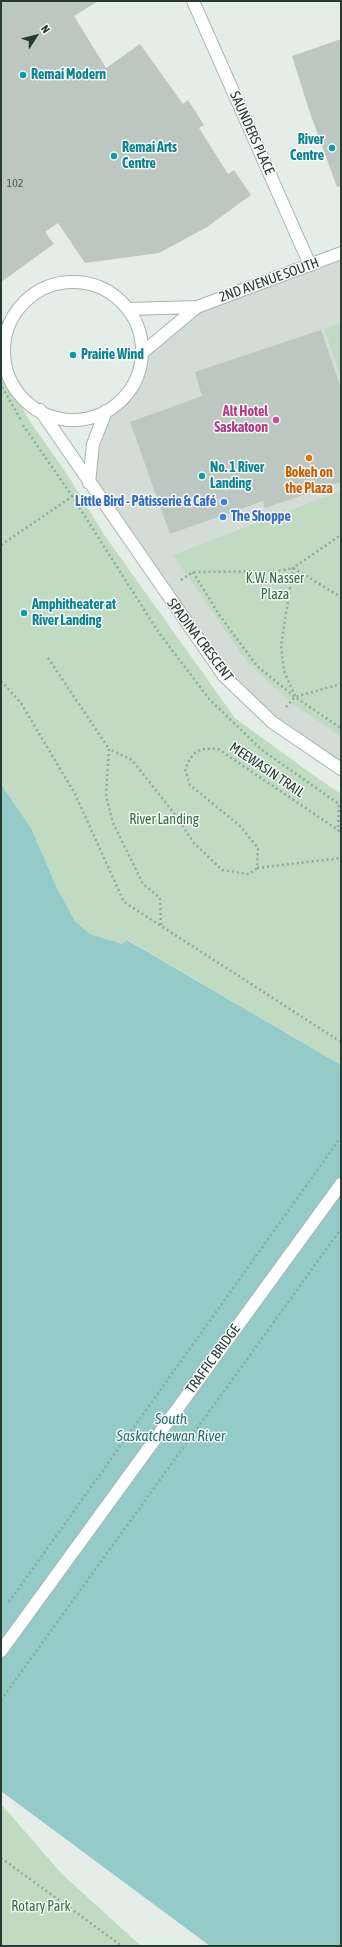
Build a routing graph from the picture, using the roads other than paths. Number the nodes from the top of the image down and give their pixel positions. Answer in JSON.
{"nodes":[{"id":1,"x":193,"y":1,"type":"edge"},
{"id":2,"x":341,"y":253,"type":"edge"},
{"id":3,"x":310,"y":265,"type":"junction"},
{"id":4,"x":197,"y":306,"type":"junction"},
{"id":5,"x":128,"y":310,"type":"junction"},
{"id":6,"x":6,"y":322,"type":"edge"},
{"id":7,"x":142,"y":353,"type":"junction"},
{"id":8,"x":40,"y":410,"type":"junction"},
{"id":9,"x":106,"y":411,"type":"junction"},
{"id":10,"x":89,"y":483,"type":"junction"},
{"id":11,"x":341,"y":769,"type":"edge"},
{"id":12,"x":341,"y":1184,"type":"edge"},
{"id":13,"x":1,"y":1651,"type":"edge"}],
"edges":[{"from":1,"to":3,"type":"street","name":"SAUNDERS PLACE"},
{"from":2,"to":3,"type":"street","name":"2ND AVENUE SOUTH"},
{"from":3,"to":4,"type":"street","name":"2ND AVENUE SOUTH"},
{"from":4,"to":5,"type":"street","name":"2ND AVENUE SOUTH"},
{"from":4,"to":7,"type":"street","name":"2ND AVENUE SOUTH"},
{"from":5,"to":6,"type":"street","name":"SPADINA CRESCENT"},
{"from":5,"to":7,"type":"street","name":"SPADINA CRESCENT"},
{"from":6,"to":8,"type":"street","name":"SPADINA CRESCENT"},
{"from":7,"to":9,"type":"street","name":"SPADINA CRESCENT"},
{"from":8,"to":9,"type":"street","name":"SPADINA CRESCENT"},
{"from":8,"to":10,"type":"street","name":"SPADINA CRESCENT"},
{"from":9,"to":10,"type":"street"},
{"from":10,"to":11,"type":"street","name":"SPADINA CRESCENT"},
{"from":12,"to":13,"type":"street","name":"TRAFFIC BRIDGE"}]}
